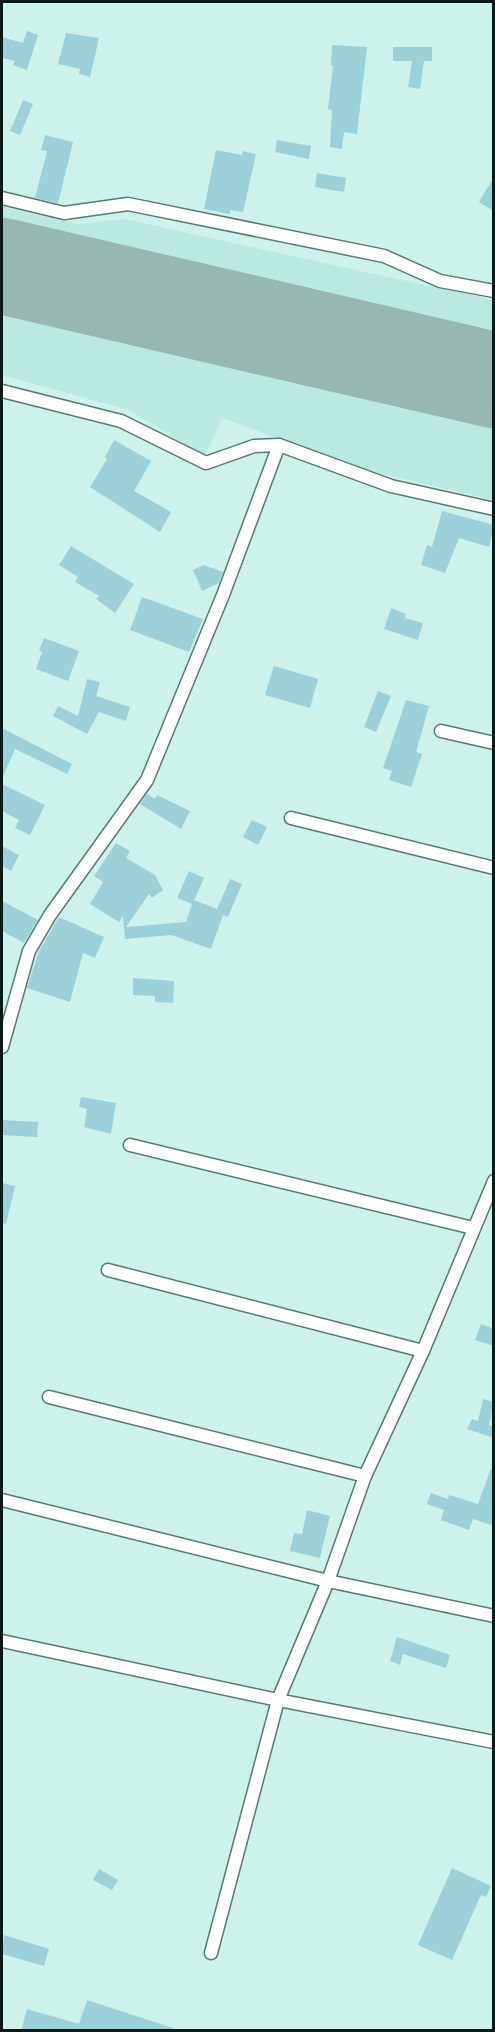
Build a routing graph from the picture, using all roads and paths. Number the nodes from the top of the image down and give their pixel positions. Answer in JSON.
{"nodes":[{"id":1,"x":2,"y":198,"type":"edge"},
{"id":2,"x":494,"y":291,"type":"edge"},
{"id":3,"x":2,"y":391,"type":"edge"},
{"id":4,"x":279,"y":445,"type":"junction"},
{"id":5,"x":494,"y":509,"type":"edge"},
{"id":6,"x":441,"y":731,"type":"dead end"},
{"id":7,"x":494,"y":743,"type":"edge"},
{"id":8,"x":291,"y":818,"type":"dead end"},
{"id":9,"x":494,"y":868,"type":"edge"},
{"id":10,"x":2,"y":1047,"type":"edge"},
{"id":11,"x":130,"y":1145,"type":"dead end"},
{"id":12,"x":494,"y":1181,"type":"edge"},
{"id":13,"x":473,"y":1228,"type":"junction"},
{"id":14,"x":108,"y":1270,"type":"dead end"},
{"id":15,"x":423,"y":1351,"type":"junction"},
{"id":16,"x":49,"y":1397,"type":"dead end"},
{"id":17,"x":365,"y":1476,"type":"junction"},
{"id":18,"x":2,"y":1500,"type":"edge"},
{"id":19,"x":328,"y":1581,"type":"junction"},
{"id":20,"x":494,"y":1616,"type":"edge"},
{"id":21,"x":2,"y":1641,"type":"edge"},
{"id":22,"x":278,"y":1700,"type":"junction"},
{"id":23,"x":494,"y":1742,"type":"edge"},
{"id":24,"x":211,"y":1953,"type":"dead end"}],
"edges":[{"from":1,"to":2,"type":"street"},
{"from":3,"to":4,"type":"street"},
{"from":4,"to":5,"type":"street"},
{"from":4,"to":10,"type":"street"},
{"from":6,"to":7,"type":"street"},
{"from":8,"to":9,"type":"street"},
{"from":11,"to":13,"type":"street"},
{"from":12,"to":13,"type":"street"},
{"from":13,"to":15,"type":"street"},
{"from":14,"to":15,"type":"street"},
{"from":15,"to":17,"type":"street"},
{"from":16,"to":17,"type":"street"},
{"from":17,"to":19,"type":"street"},
{"from":18,"to":19,"type":"street"},
{"from":19,"to":20,"type":"street"},
{"from":19,"to":22,"type":"street"},
{"from":21,"to":22,"type":"street"},
{"from":22,"to":23,"type":"street"},
{"from":22,"to":24,"type":"street"}]}
